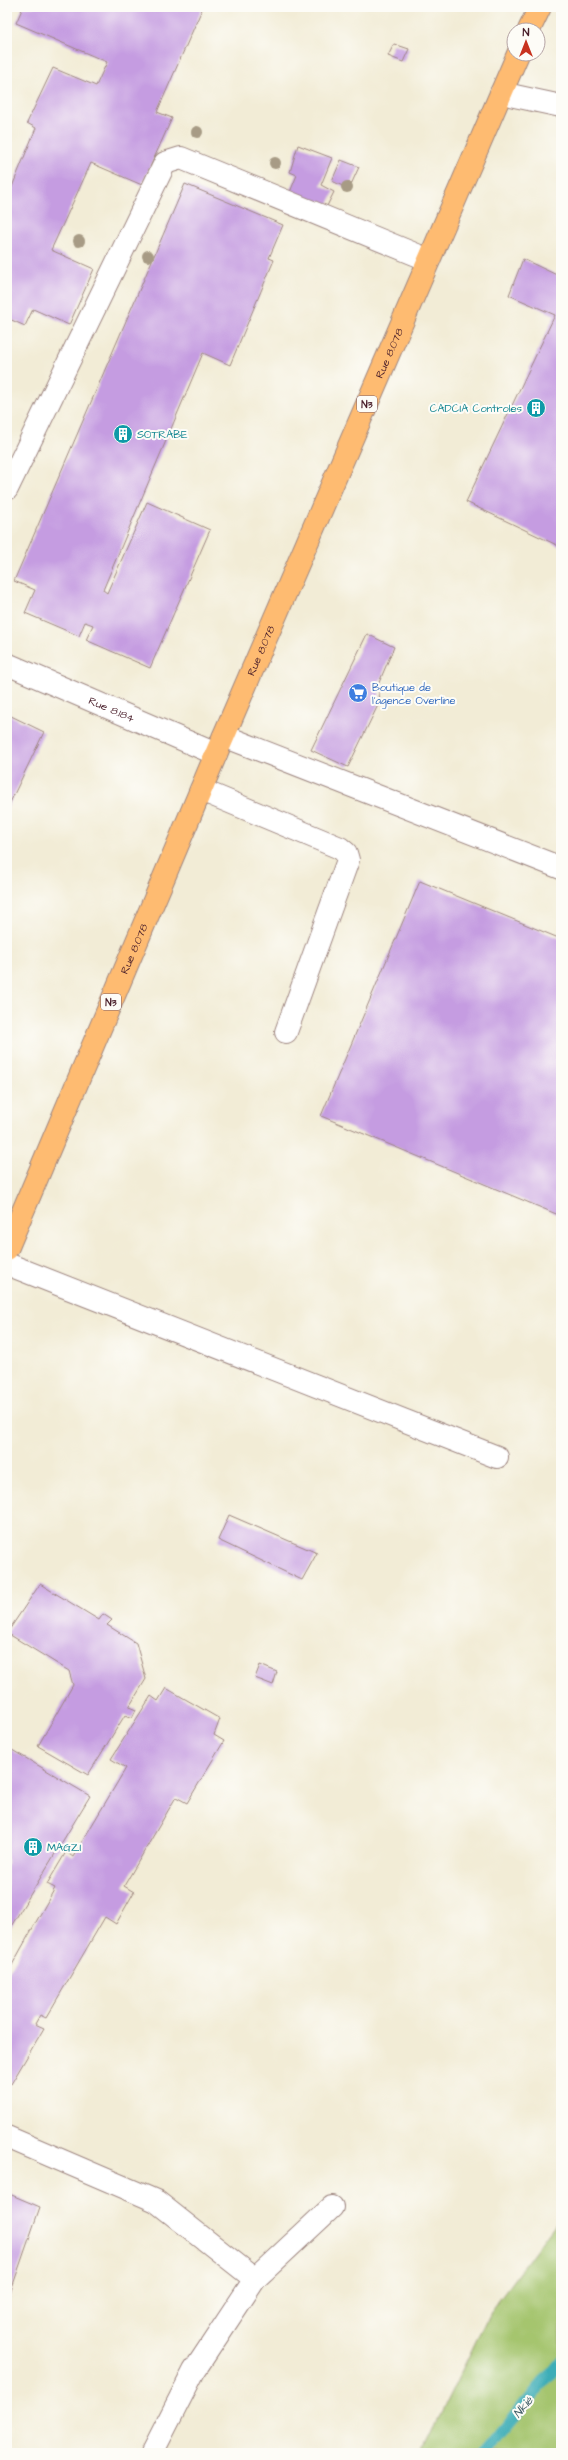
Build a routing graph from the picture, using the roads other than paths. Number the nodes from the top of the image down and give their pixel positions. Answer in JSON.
{"nodes":[{"id":1,"x":540,"y":7,"type":"edge"},
{"id":2,"x":533,"y":22,"type":"edge"},
{"id":3,"x":514,"y":62,"type":"edge"},
{"id":4,"x":501,"y":92,"type":"junction"},
{"id":5,"x":561,"y":106,"type":"edge"},
{"id":6,"x":429,"y":260,"type":"junction"},
{"id":7,"x":7,"y":489,"type":"edge"},
{"id":8,"x":7,"y":664,"type":"edge"},
{"id":9,"x":220,"y":745,"type":"junction"},
{"id":10,"x":201,"y":790,"type":"junction"},
{"id":11,"x":561,"y":868,"type":"edge"},
{"id":12,"x":286,"y":1032,"type":"dead end"},
{"id":13,"x":7,"y":1249,"type":"edge"},
{"id":14,"x":7,"y":1264,"type":"edge"},
{"id":15,"x":497,"y":1457,"type":"dead end"},
{"id":16,"x":7,"y":2136,"type":"edge"},
{"id":17,"x":332,"y":2207,"type":"dead end"},
{"id":18,"x":255,"y":2280,"type":"junction"},
{"id":19,"x":152,"y":2453,"type":"edge"}],
"edges":[{"from":1,"to":2,"type":"highway"},
{"from":3,"to":4,"type":"highway","name":"Rue 8.078","number":"N3"},
{"from":4,"to":5,"type":"street"},
{"from":4,"to":6,"type":"highway","name":"Rue 8.078","number":"N3"},
{"from":6,"to":7,"type":"street"},
{"from":6,"to":9,"type":"highway","name":"Rue 8.078","number":"N3"},
{"from":8,"to":9,"type":"street","name":"Rue 8.184"},
{"from":9,"to":10,"type":"highway","name":"Rue 8.078","number":"N3"},
{"from":9,"to":11,"type":"street","name":"Rue 8.184"},
{"from":10,"to":12,"type":"street"},
{"from":10,"to":13,"type":"highway","name":"Rue 8.078","number":"N3"},
{"from":14,"to":15,"type":"street"},
{"from":16,"to":18,"type":"street"},
{"from":17,"to":18,"type":"street"},
{"from":18,"to":19,"type":"street"}]}
